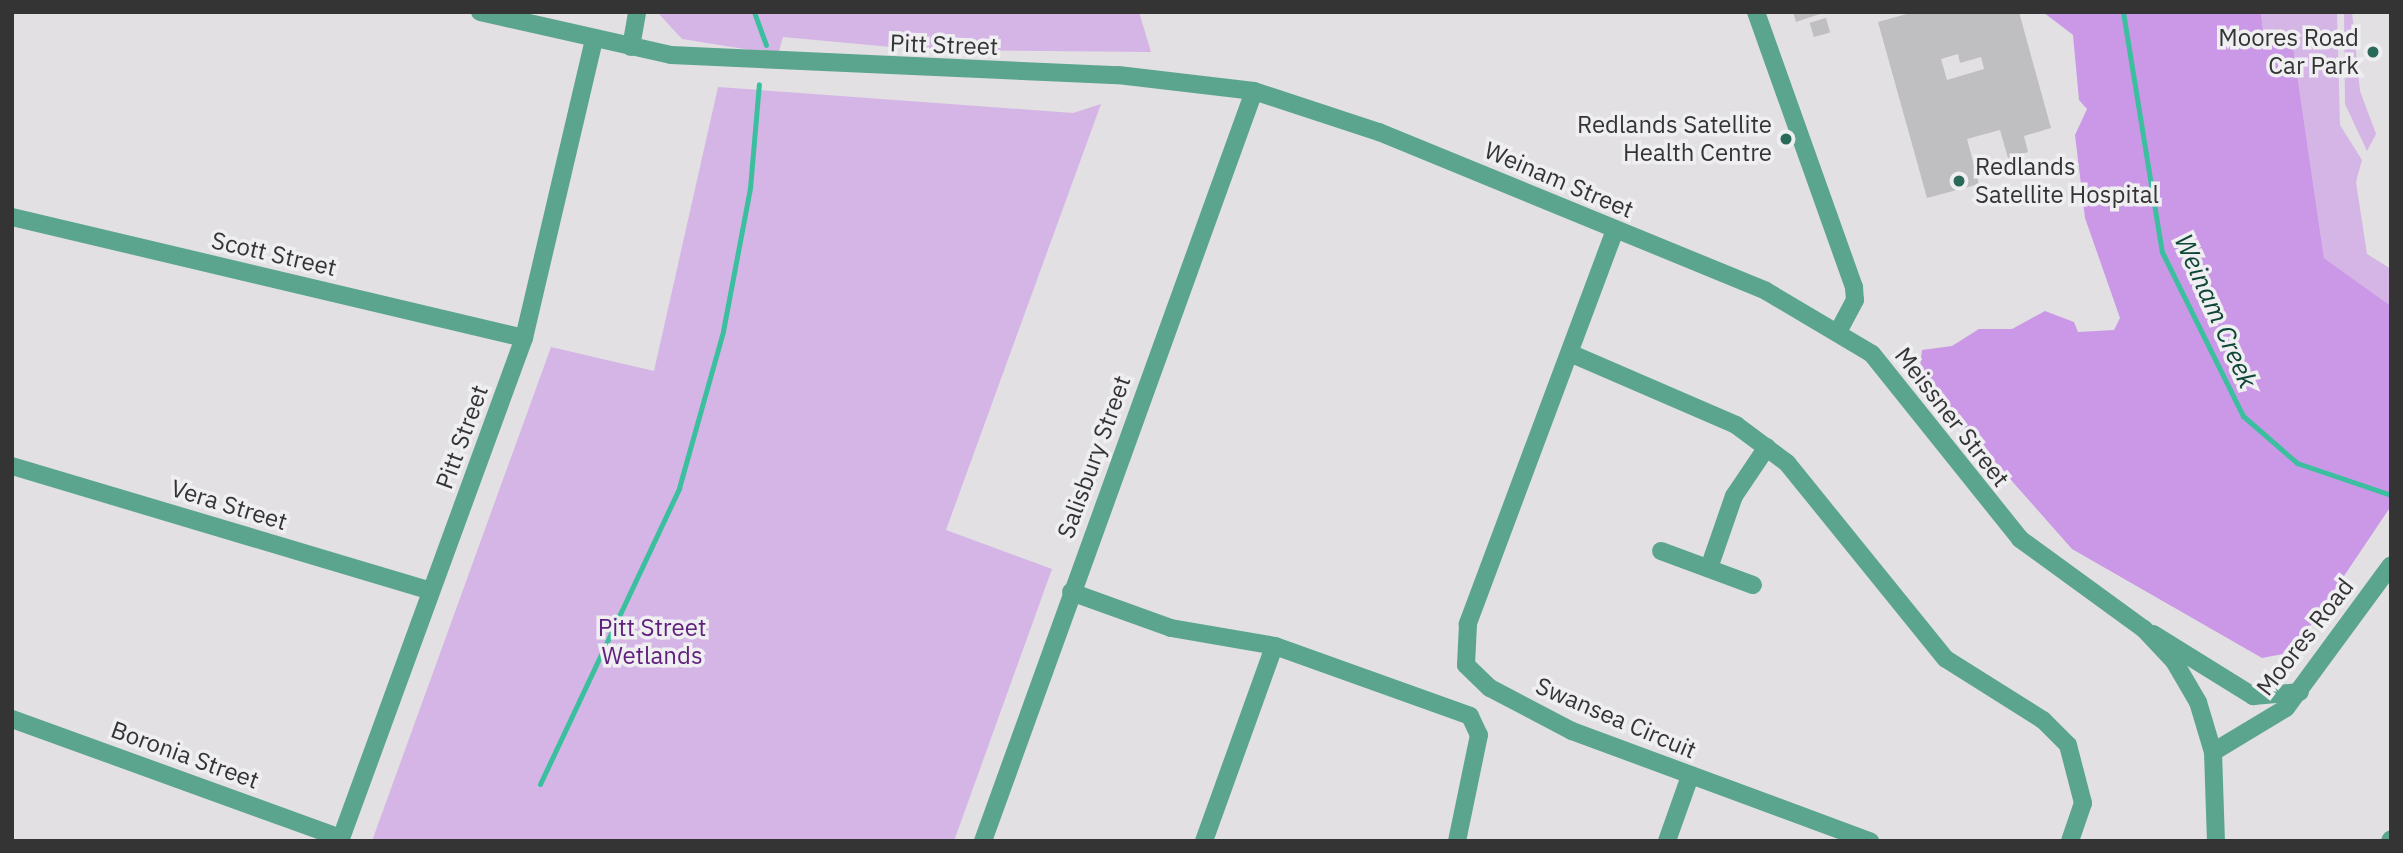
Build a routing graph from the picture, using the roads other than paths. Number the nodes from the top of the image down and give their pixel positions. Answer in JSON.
{"nodes":[{"id":1,"x":480,"y":12,"type":"edge"},
{"id":2,"x":637,"y":12,"type":"edge"},
{"id":3,"x":1756,"y":12,"type":"edge"},
{"id":4,"x":594,"y":39,"type":"junction"},
{"id":5,"x":631,"y":47,"type":"junction"},
{"id":6,"x":1254,"y":91,"type":"junction"},
{"id":7,"x":12,"y":217,"type":"edge"},
{"id":8,"x":1615,"y":230,"type":"junction"},
{"id":9,"x":1839,"y":330,"type":"junction"},
{"id":10,"x":524,"y":338,"type":"junction"},
{"id":11,"x":1572,"y":354,"type":"junction"},
{"id":12,"x":1768,"y":447,"type":"junction"},
{"id":13,"x":12,"y":466,"type":"edge"},
{"id":14,"x":1661,"y":551,"type":"dead end"},
{"id":15,"x":2391,"y":565,"type":"edge"},
{"id":16,"x":1709,"y":568,"type":"junction"},
{"id":17,"x":1753,"y":585,"type":"dead end"},
{"id":18,"x":431,"y":591,"type":"junction"},
{"id":19,"x":1071,"y":592,"type":"junction"},
{"id":20,"x":2144,"y":629,"type":"junction"},
{"id":21,"x":1273,"y":647,"type":"junction"},
{"id":22,"x":2300,"y":691,"type":"junction"},
{"id":23,"x":12,"y":719,"type":"edge"},
{"id":24,"x":2213,"y":752,"type":"junction"},
{"id":25,"x":1690,"y":776,"type":"junction"},
{"id":26,"x":340,"y":839,"type":"edge"},
{"id":27,"x":983,"y":841,"type":"edge"},
{"id":28,"x":1203,"y":841,"type":"edge"},
{"id":29,"x":1457,"y":841,"type":"edge"},
{"id":30,"x":1667,"y":841,"type":"edge"},
{"id":31,"x":1870,"y":841,"type":"edge"},
{"id":32,"x":2070,"y":841,"type":"edge"},
{"id":33,"x":2216,"y":841,"type":"edge"}],
"edges":[{"from":1,"to":4,"type":"street","name":"Pitt Street"},
{"from":2,"to":5,"type":"street"},
{"from":3,"to":9,"type":"street"},
{"from":4,"to":5,"type":"street","name":"Pitt Street"},
{"from":4,"to":10,"type":"street","name":"Pitt Street"},
{"from":5,"to":6,"type":"street","name":"Pitt Street"},
{"from":6,"to":8,"type":"street","name":"Weinam Street"},
{"from":6,"to":19,"type":"street","name":"Salisbury Street"},
{"from":7,"to":10,"type":"street","name":"Scott Street"},
{"from":8,"to":9,"type":"street","name":"Weinam Street"},
{"from":8,"to":11,"type":"street","name":"Swansea Circuit"},
{"from":9,"to":20,"type":"street","name":"Meissner Street"},
{"from":10,"to":18,"type":"street","name":"Pitt Street"},
{"from":11,"to":12,"type":"street"},
{"from":11,"to":25,"type":"street","name":"Swansea Circuit"},
{"from":12,"to":16,"type":"street"},
{"from":12,"to":32,"type":"street"},
{"from":13,"to":18,"type":"street","name":"Vera Street"},
{"from":14,"to":16,"type":"street"},
{"from":15,"to":22,"type":"street","name":"Moores Road"},
{"from":16,"to":17,"type":"street"},
{"from":18,"to":26,"type":"street","name":"Pitt Street"},
{"from":19,"to":21,"type":"street"},
{"from":19,"to":27,"type":"street","name":"Salisbury Street"},
{"from":20,"to":22,"type":"street"},
{"from":20,"to":24,"type":"street","name":"Meissner Street"},
{"from":21,"to":28,"type":"street"},
{"from":21,"to":29,"type":"street"},
{"from":22,"to":24,"type":"street","name":"Moores Road"},
{"from":23,"to":26,"type":"street","name":"Boronia Street"},
{"from":24,"to":33,"type":"street","name":"Meissner Street"},
{"from":25,"to":30,"type":"street"},
{"from":25,"to":31,"type":"street","name":"Swansea Circuit"}]}
